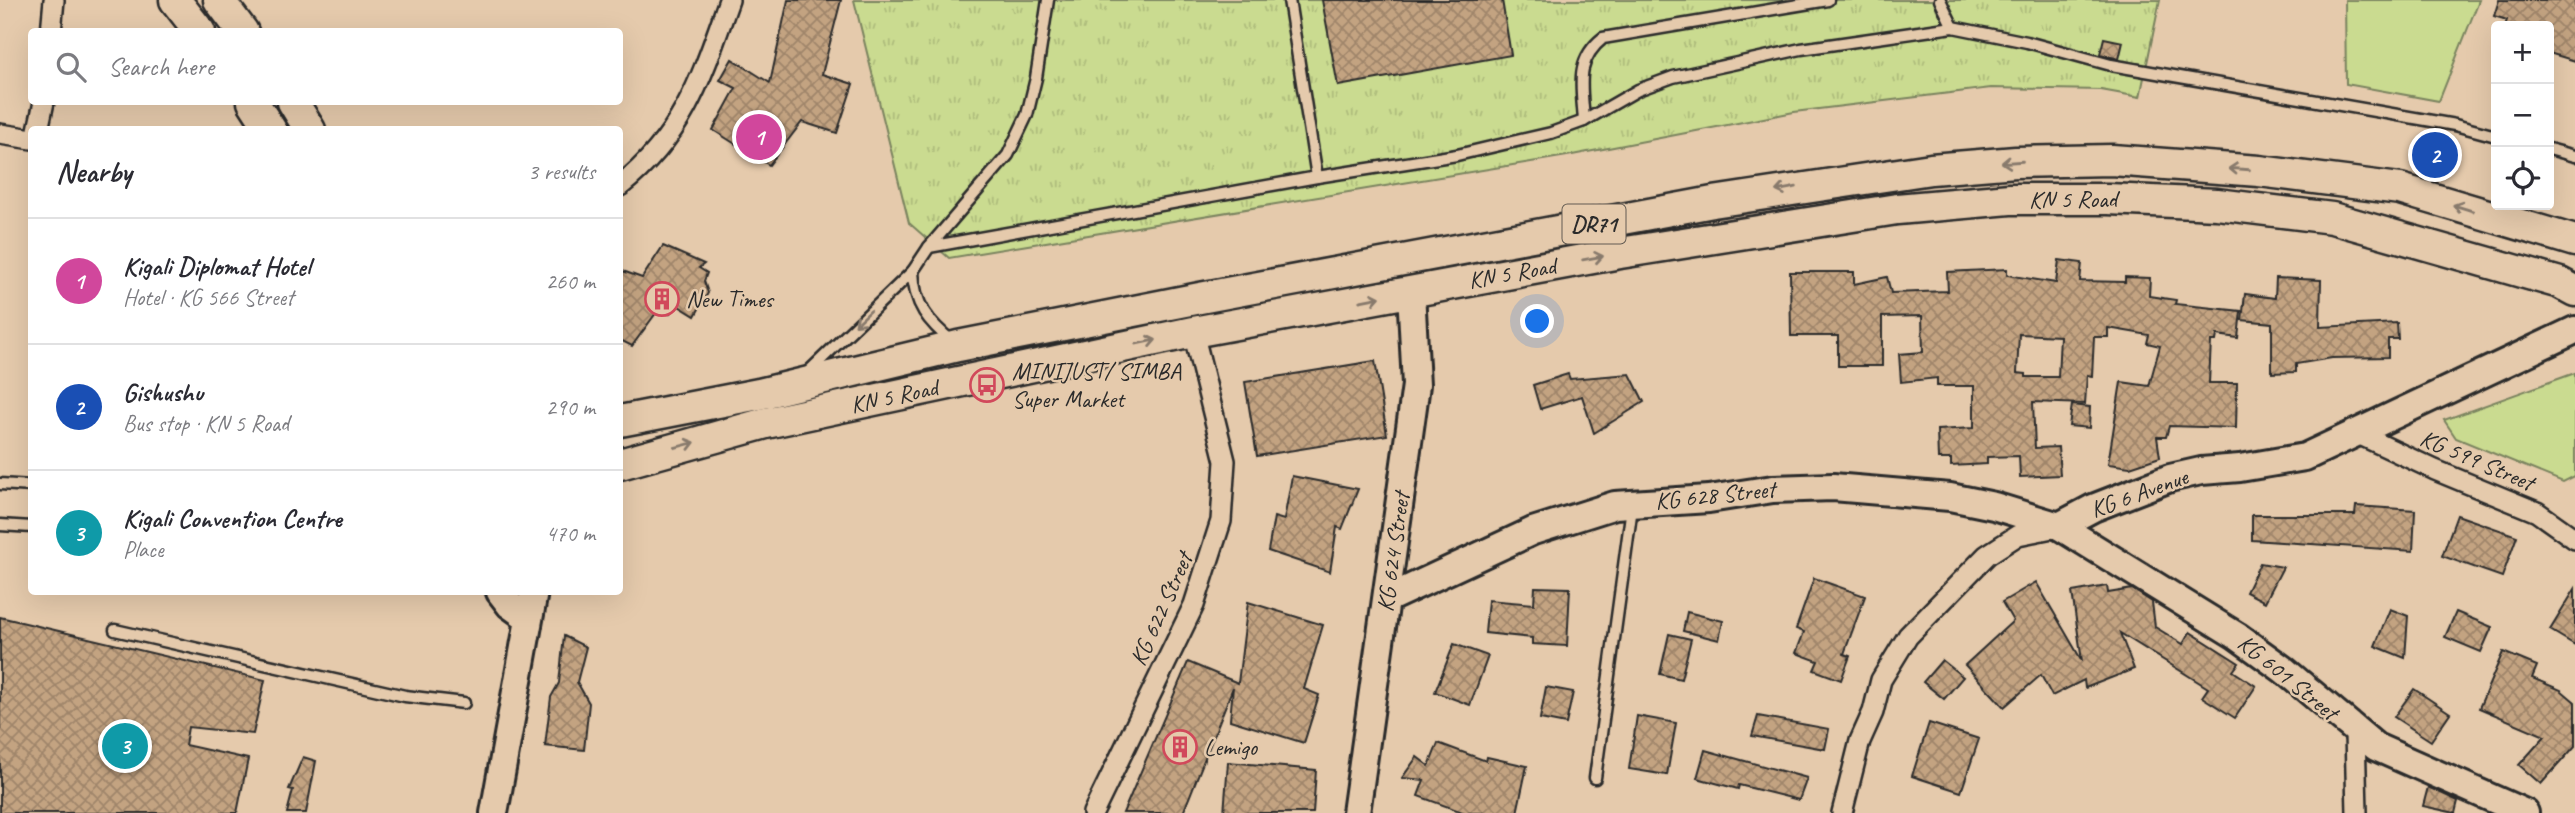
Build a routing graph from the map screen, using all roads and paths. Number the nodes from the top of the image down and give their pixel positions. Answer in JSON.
{"nodes":[{"id":1,"x":54,"y":0,"type":"edge"},
{"id":2,"x":175,"y":0,"type":"edge"},
{"id":3,"x":219,"y":0,"type":"edge"},
{"id":4,"x":729,"y":0,"type":"edge"},
{"id":5,"x":1048,"y":0,"type":"edge"},
{"id":6,"x":1289,"y":0,"type":"edge"},
{"id":7,"x":1828,"y":0,"type":"edge"},
{"id":8,"x":1940,"y":0,"type":"edge"},
{"id":9,"x":1953,"y":27,"type":"junction"},
{"id":10,"x":51,"y":28,"type":"edge"},
{"id":11,"x":197,"y":28,"type":"edge"},
{"id":12,"x":240,"y":28,"type":"edge"},
{"id":13,"x":43,"y":105,"type":"edge"},
{"id":14,"x":255,"y":105,"type":"edge"},
{"id":15,"x":295,"y":105,"type":"edge"},
{"id":16,"x":1584,"y":121,"type":"junction"},
{"id":17,"x":39,"y":126,"type":"edge"},
{"id":18,"x":268,"y":126,"type":"edge"},
{"id":19,"x":308,"y":126,"type":"edge"},
{"id":20,"x":0,"y":134,"type":"edge"},
{"id":21,"x":2491,"y":135,"type":"edge"},
{"id":22,"x":28,"y":138,"type":"edge"},
{"id":23,"x":2554,"y":150,"type":"edge"},
{"id":24,"x":2575,"y":156,"type":"edge"},
{"id":25,"x":1317,"y":177,"type":"junction"},
{"id":26,"x":623,"y":184,"type":"edge"},
{"id":27,"x":2575,"y":242,"type":"edge"},
{"id":28,"x":929,"y":247,"type":"junction"},
{"id":29,"x":913,"y":271,"type":"junction"},
{"id":30,"x":1411,"y":291,"type":"junction"},
{"id":31,"x":2575,"y":291,"type":"edge"},
{"id":32,"x":2575,"y":330,"type":"edge"},
{"id":33,"x":1193,"y":332,"type":"junction"},
{"id":34,"x":958,"y":346,"type":"junction"},
{"id":35,"x":797,"y":384,"type":"junction"},
{"id":36,"x":762,"y":408,"type":"junction"},
{"id":37,"x":623,"y":421,"type":"edge"},
{"id":38,"x":2356,"y":433,"type":"junction"},
{"id":39,"x":653,"y":454,"type":"junction"},
{"id":40,"x":623,"y":463,"type":"edge"},
{"id":41,"x":623,"y":472,"type":"edge"},
{"id":42,"x":0,"y":484,"type":"edge"},
{"id":43,"x":28,"y":486,"type":"edge"},
{"id":44,"x":1632,"y":503,"type":"junction"},
{"id":45,"x":0,"y":525,"type":"edge"},
{"id":46,"x":2059,"y":526,"type":"junction"},
{"id":47,"x":28,"y":527,"type":"edge"},
{"id":48,"x":2575,"y":539,"type":"edge"},
{"id":49,"x":502,"y":595,"type":"edge"},
{"id":50,"x":533,"y":595,"type":"edge"},
{"id":51,"x":1387,"y":599,"type":"junction"},
{"id":52,"x":528,"y":618,"type":"junction"},
{"id":53,"x":116,"y":630,"type":"dead end"},
{"id":54,"x":464,"y":703,"type":"dead end"},
{"id":55,"x":2355,"y":732,"type":"junction"},
{"id":56,"x":1595,"y":778,"type":"dead end"},
{"id":57,"x":494,"y":813,"type":"edge"},
{"id":58,"x":1093,"y":813,"type":"edge"},
{"id":59,"x":1356,"y":813,"type":"edge"},
{"id":60,"x":1842,"y":813,"type":"edge"},
{"id":61,"x":2357,"y":813,"type":"edge"},
{"id":62,"x":2525,"y":813,"type":"edge"}],
"edges":[{"from":1,"to":10,"type":"street"},
{"from":2,"to":11,"type":"main road"},
{"from":3,"to":12,"type":"main road"},
{"from":4,"to":26,"type":"street"},
{"from":5,"to":28,"type":"lane"},
{"from":6,"to":25,"type":"lane"},
{"from":7,"to":16,"type":"lane"},
{"from":8,"to":9,"type":"lane"},
{"from":9,"to":16,"type":"lane"},
{"from":9,"to":21,"type":"lane"},
{"from":13,"to":17,"type":"street"},
{"from":14,"to":18,"type":"main road"},
{"from":15,"to":19,"type":"main road"},
{"from":16,"to":25,"type":"lane"},
{"from":20,"to":22,"type":"street"},
{"from":23,"to":24,"type":"lane"},
{"from":25,"to":28,"type":"lane"},
{"from":27,"to":34,"type":"main road","name":"KN 5 Road","number":"DR71","one_way":true},
{"from":28,"to":29,"type":"lane"},
{"from":29,"to":34,"type":"lane"},
{"from":29,"to":35,"type":"lane","one_way":true},
{"from":30,"to":31,"type":"main road","name":"KN 5 Road","number":"DR71","one_way":true},
{"from":33,"to":30,"type":"main road","name":"KN 5 Road","number":"DR71","one_way":true},
{"from":30,"to":51,"type":"main road","name":"KG 624 Street"},
{"from":32,"to":38,"type":"main road","name":"KG 6 Avenue"},
{"from":36,"to":33,"type":"main road","name":"KN 5 Road","number":"DR71","one_way":true},
{"from":33,"to":58,"type":"street","name":"KG 622 Street"},
{"from":34,"to":35,"type":"main road","name":"KN 5 Road","number":"DR71"},
{"from":35,"to":36,"type":"main road","name":"KN 5 Road","number":"DR71"},
{"from":36,"to":37,"type":"main road","name":"KN 5 Road","number":"DR71"},
{"from":39,"to":36,"type":"main road","name":"KN 5 Road","number":"DR71","one_way":true},
{"from":38,"to":46,"type":"main road","name":"KG 6 Avenue"},
{"from":38,"to":48,"type":"street","name":"KG 599 Street"},
{"from":39,"to":40,"type":"main road","name":"KN 5 Road","number":"DR71"},
{"from":39,"to":41,"type":"main road"},
{"from":42,"to":43,"type":"lane"},
{"from":44,"to":46,"type":"main road","name":"KG 628 Street"},
{"from":44,"to":51,"type":"main road","name":"KG 628 Street"},
{"from":44,"to":56,"type":"lane"},
{"from":45,"to":47,"type":"lane"},
{"from":46,"to":55,"type":"main road","name":"KG 601 Street"},
{"from":46,"to":60,"type":"street","name":"KG 6 Avenue"},
{"from":49,"to":52,"type":"main road"},
{"from":50,"to":52,"type":"main road"},
{"from":51,"to":59,"type":"main road","name":"KG 624 Street"},
{"from":52,"to":57,"type":"main road"},
{"from":53,"to":54,"type":"lane"},
{"from":55,"to":61,"type":"street"},
{"from":55,"to":62,"type":"main road","name":"KG 601 Street"}]}
